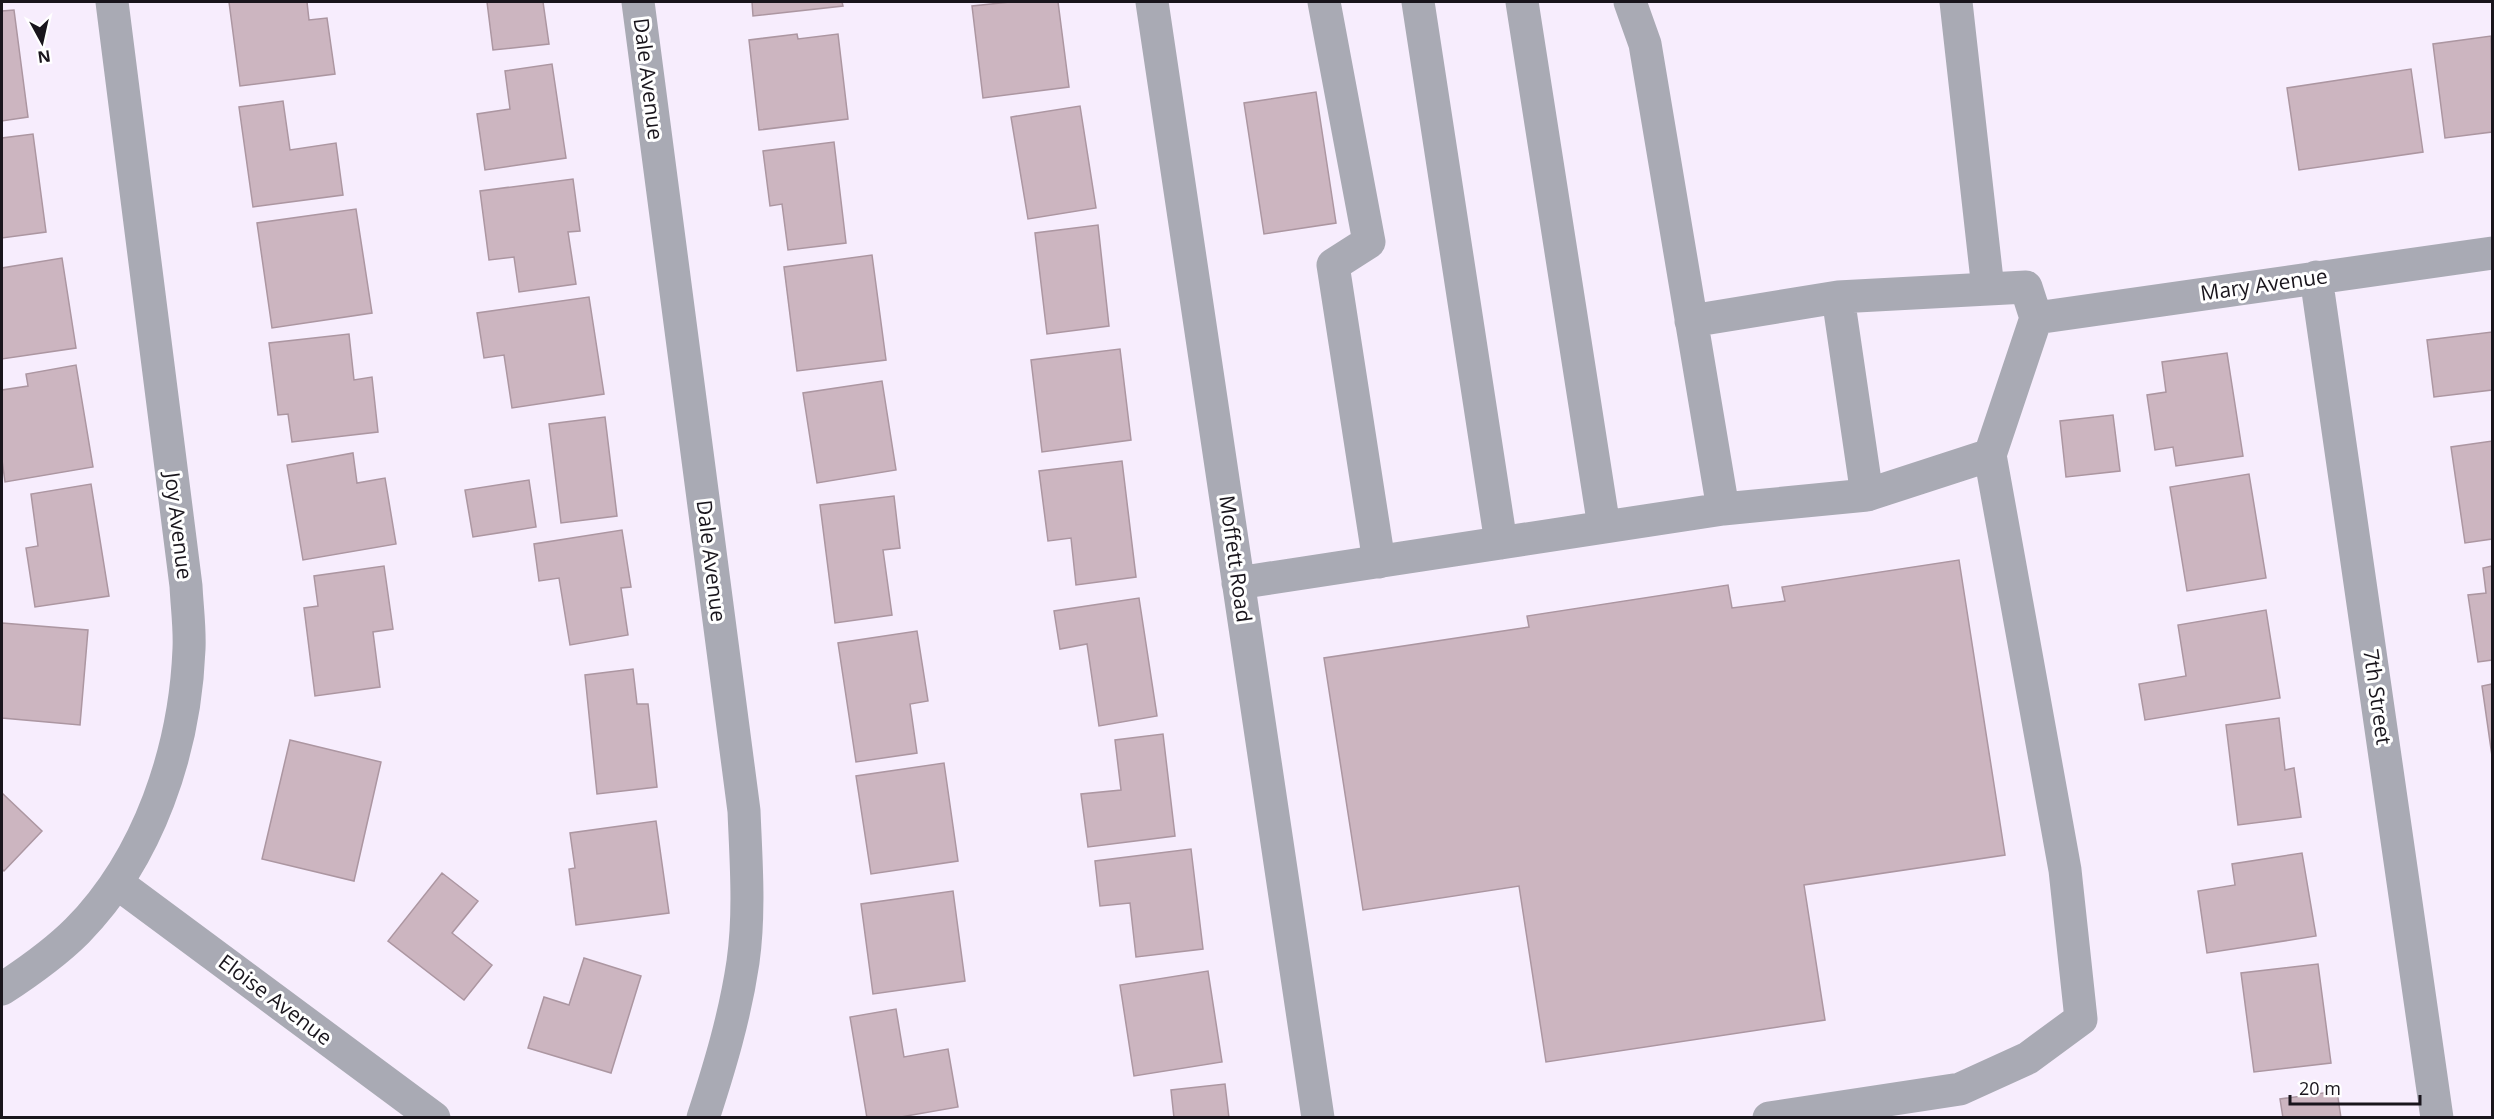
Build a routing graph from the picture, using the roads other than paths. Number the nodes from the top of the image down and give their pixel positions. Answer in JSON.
{"nodes":[{"id":1,"x":112,"y":2,"type":"edge"},
{"id":2,"x":638,"y":2,"type":"edge"},
{"id":3,"x":1152,"y":2,"type":"edge"},
{"id":4,"x":1324,"y":2,"type":"edge"},
{"id":5,"x":1418,"y":2,"type":"edge"},
{"id":6,"x":1522,"y":2,"type":"edge"},
{"id":7,"x":1630,"y":2,"type":"edge"},
{"id":8,"x":1956,"y":2,"type":"edge"},
{"id":9,"x":2493,"y":253,"type":"edge"},
{"id":10,"x":2316,"y":277,"type":"junction"},
{"id":11,"x":1988,"y":288,"type":"junction"},
{"id":12,"x":1838,"y":297,"type":"junction"},
{"id":13,"x":2036,"y":318,"type":"junction"},
{"id":14,"x":1691,"y":321,"type":"junction"},
{"id":15,"x":1990,"y":455,"type":"junction"},
{"id":16,"x":1866,"y":495,"type":"junction"},
{"id":17,"x":1723,"y":509,"type":"junction"},
{"id":18,"x":1604,"y":527,"type":"junction"},
{"id":19,"x":1501,"y":543,"type":"junction"},
{"id":20,"x":1379,"y":562,"type":"junction"},
{"id":21,"x":1238,"y":583,"type":"junction"},
{"id":22,"x":117,"y":883,"type":"junction"},
{"id":23,"x":2,"y":989,"type":"edge"},
{"id":24,"x":434,"y":1118,"type":"edge"},
{"id":25,"x":703,"y":1118,"type":"edge"},
{"id":26,"x":1318,"y":1118,"type":"edge"},
{"id":27,"x":1768,"y":1118,"type":"edge"},
{"id":28,"x":2437,"y":1118,"type":"edge"}],
"edges":[{"from":1,"to":22,"type":"street","name":"Joy Avenue"},
{"from":2,"to":25,"type":"street","name":"Dale Avenue"},
{"from":3,"to":21,"type":"street","name":"Moffett Road"},
{"from":4,"to":20,"type":"street"},
{"from":5,"to":19,"type":"street"},
{"from":6,"to":18,"type":"street"},
{"from":7,"to":14,"type":"street"},
{"from":8,"to":11,"type":"street"},
{"from":9,"to":10,"type":"street","name":"Mary Avenue"},
{"from":10,"to":13,"type":"street","name":"Mary Avenue"},
{"from":10,"to":28,"type":"street","name":"7th Street"},
{"from":11,"to":12,"type":"street"},
{"from":11,"to":13,"type":"street"},
{"from":12,"to":14,"type":"street"},
{"from":12,"to":16,"type":"street"},
{"from":13,"to":15,"type":"street"},
{"from":14,"to":17,"type":"street"},
{"from":15,"to":16,"type":"street"},
{"from":15,"to":27,"type":"street"},
{"from":16,"to":17,"type":"street"},
{"from":17,"to":18,"type":"street"},
{"from":18,"to":19,"type":"street"},
{"from":19,"to":20,"type":"street"},
{"from":20,"to":21,"type":"street"},
{"from":21,"to":26,"type":"street","name":"Moffett Road"},
{"from":22,"to":23,"type":"street","name":"Joy Avenue"},
{"from":22,"to":24,"type":"street","name":"Eloise Avenue"}]}
